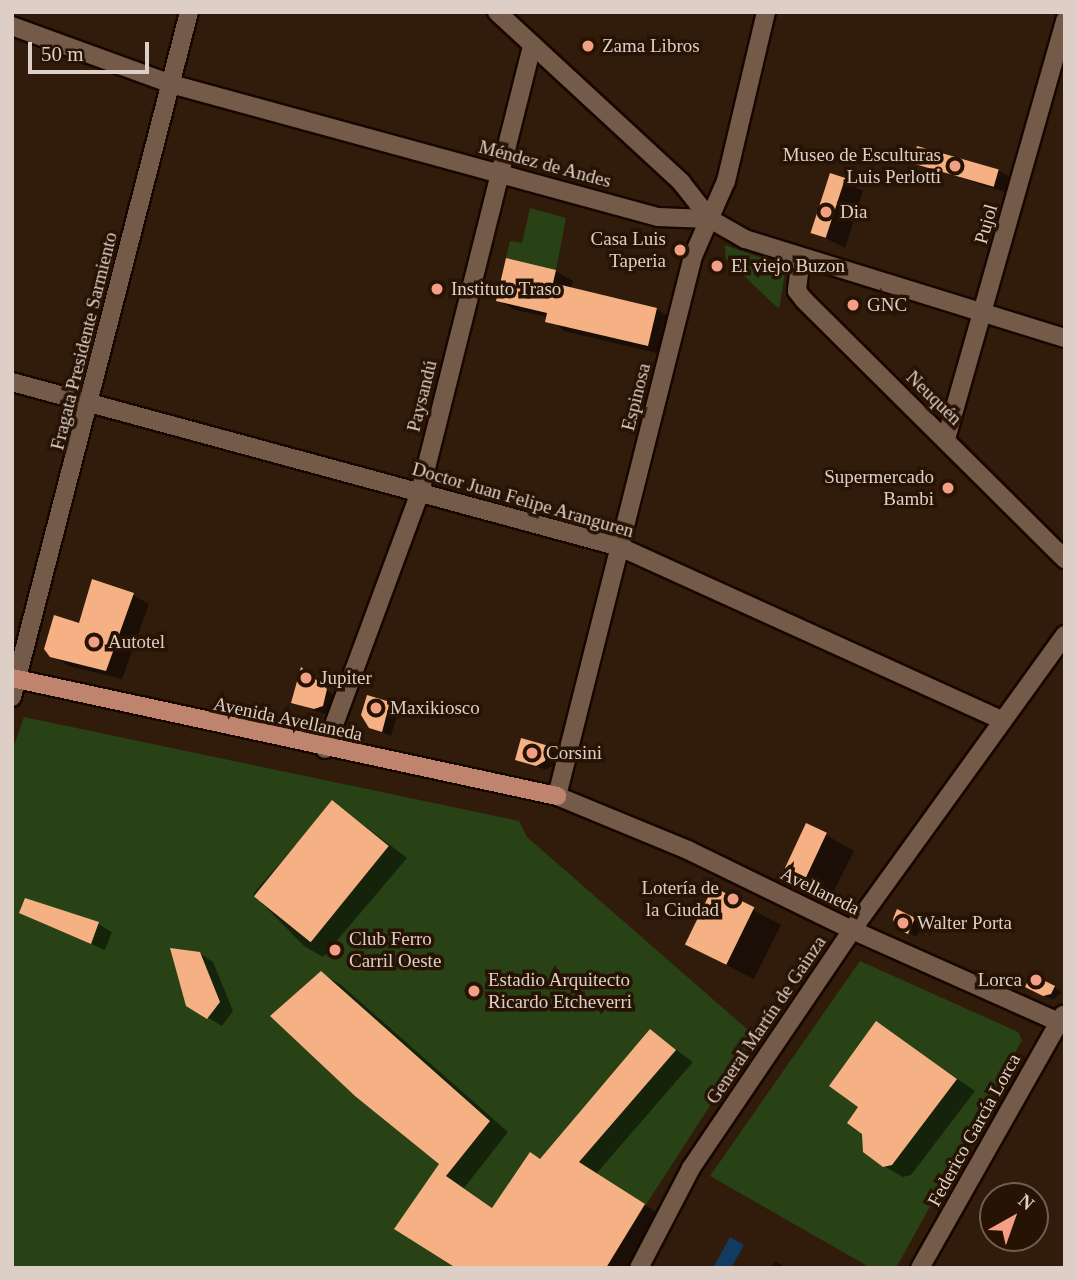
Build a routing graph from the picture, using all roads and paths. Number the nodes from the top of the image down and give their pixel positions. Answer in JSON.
{"nodes":[{"id":1,"x":188,"y":12,"type":"edge"},
{"id":2,"x":497,"y":12,"type":"edge"},
{"id":3,"x":766,"y":12,"type":"edge"},
{"id":4,"x":1065,"y":20,"type":"edge"},
{"id":5,"x":12,"y":26,"type":"edge"},
{"id":6,"x":532,"y":45,"type":"junction"},
{"id":7,"x":171,"y":84,"type":"junction"},
{"id":8,"x":500,"y":174,"type":"junction"},
{"id":9,"x":710,"y":219,"type":"junction"},
{"id":10,"x":801,"y":257,"type":"junction"},
{"id":11,"x":982,"y":313,"type":"junction"},
{"id":12,"x":1065,"y":338,"type":"edge"},
{"id":13,"x":12,"y":382,"type":"edge"},
{"id":14,"x":89,"y":403,"type":"junction"},
{"id":15,"x":946,"y":439,"type":"junction"},
{"id":16,"x":420,"y":492,"type":"junction"},
{"id":17,"x":620,"y":547,"type":"junction"},
{"id":18,"x":1065,"y":559,"type":"edge"},
{"id":19,"x":1065,"y":635,"type":"edge"},
{"id":20,"x":15,"y":679,"type":"edge"},
{"id":21,"x":12,"y":697,"type":"edge"},
{"id":22,"x":1001,"y":720,"type":"junction"},
{"id":23,"x":325,"y":750,"type":"junction"},
{"id":24,"x":556,"y":796,"type":"junction"},
{"id":25,"x":852,"y":930,"type":"junction"},
{"id":26,"x":1063,"y":1020,"type":"edge"},
{"id":27,"x":639,"y":1268,"type":"edge"},
{"id":28,"x":920,"y":1268,"type":"edge"}],
"edges":[{"from":1,"to":7,"type":"street","name":"Fragata Presidente Sarmiento"},
{"from":2,"to":6,"type":"street"},
{"from":3,"to":9,"type":"street","name":"Espinosa"},
{"from":4,"to":11,"type":"street","name":"Pujol"},
{"from":5,"to":7,"type":"street","name":"Méndez de Andes"},
{"from":6,"to":8,"type":"street","name":"Paysandú"},
{"from":6,"to":9,"type":"street"},
{"from":7,"to":8,"type":"street","name":"Méndez de Andes"},
{"from":7,"to":14,"type":"street","name":"Fragata Presidente Sarmiento"},
{"from":8,"to":9,"type":"street","name":"Méndez de Andes"},
{"from":8,"to":16,"type":"street","name":"Paysandú"},
{"from":9,"to":10,"type":"street","name":"Méndez de Andes"},
{"from":9,"to":17,"type":"street","name":"Espinosa"},
{"from":10,"to":11,"type":"street","name":"Méndez de Andes"},
{"from":10,"to":15,"type":"street","name":"Neuquén"},
{"from":11,"to":12,"type":"street","name":"Méndez de Andes"},
{"from":11,"to":15,"type":"street","name":"Pujol"},
{"from":13,"to":14,"type":"street","name":"Doctor Juan Felipe Aranguren"},
{"from":14,"to":16,"type":"street","name":"Doctor Juan Felipe Aranguren"},
{"from":14,"to":20,"type":"street","name":"Fragata Presidente Sarmiento"},
{"from":15,"to":18,"type":"street","name":"Neuquén"},
{"from":16,"to":17,"type":"street","name":"Doctor Juan Felipe Aranguren"},
{"from":16,"to":23,"type":"street","name":"Paysandú"},
{"from":17,"to":22,"type":"street","name":"Doctor Juan Felipe Aranguren"},
{"from":17,"to":24,"type":"street","name":"Espinosa"},
{"from":19,"to":22,"type":"street","name":"General Martín de Gainza"},
{"from":20,"to":21,"type":"street","name":"Fragata Presidente Sarmiento"},
{"from":20,"to":23,"type":"main road","name":"Avenida Avellaneda"},
{"from":22,"to":25,"type":"street","name":"General Martín de Gainza"},
{"from":23,"to":24,"type":"main road","name":"Avenida Avellaneda"},
{"from":24,"to":25,"type":"street","name":"Avellaneda"},
{"from":25,"to":26,"type":"street","name":"Avellaneda"},
{"from":25,"to":27,"type":"street","name":"General Martín de Gainza"},
{"from":26,"to":28,"type":"street","name":"Federico García Lorca"}]}
